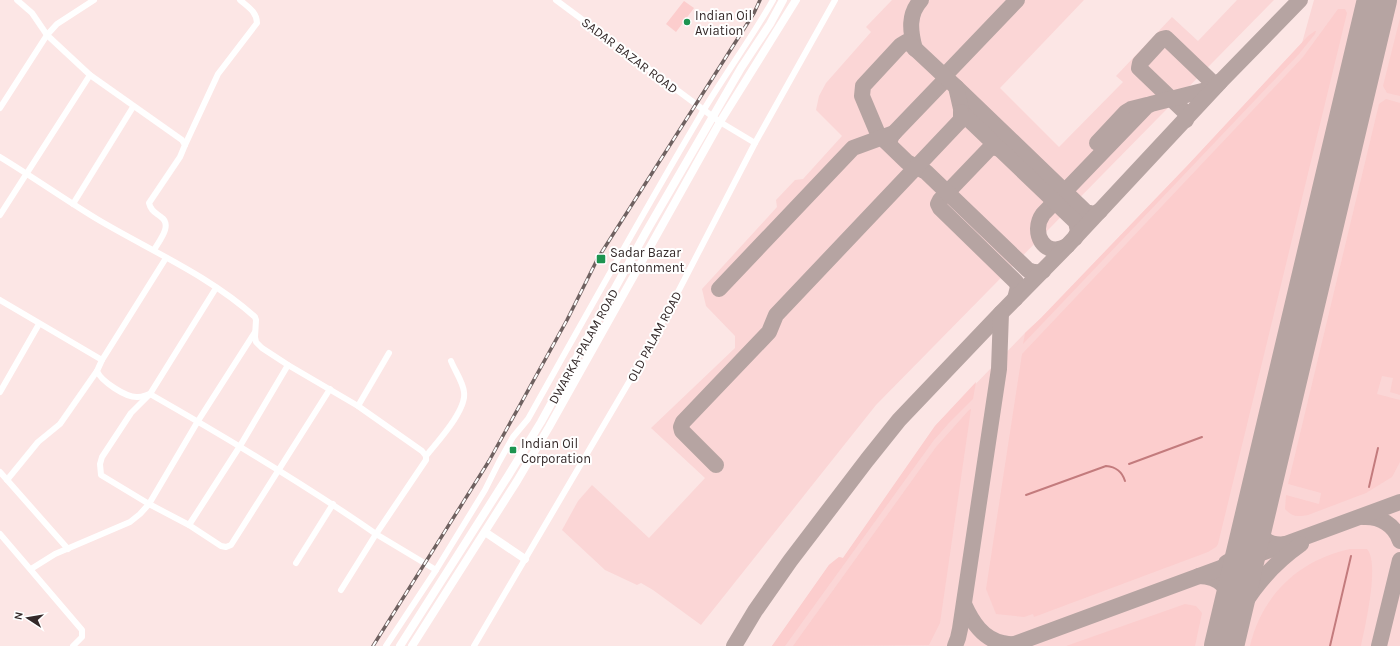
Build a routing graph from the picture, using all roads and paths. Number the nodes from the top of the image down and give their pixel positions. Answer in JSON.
{"nodes":[{"id":1,"x":17,"y":0,"type":"edge"},
{"id":2,"x":94,"y":0,"type":"edge"},
{"id":3,"x":240,"y":0,"type":"edge"},
{"id":4,"x":556,"y":0,"type":"edge"},
{"id":5,"x":772,"y":0,"type":"edge"},
{"id":6,"x":783,"y":0,"type":"edge"},
{"id":7,"x":796,"y":0,"type":"edge"},
{"id":8,"x":835,"y":0,"type":"edge"},
{"id":9,"x":46,"y":35,"type":"junction"},
{"id":10,"x":90,"y":75,"type":"junction"},
{"id":11,"x":133,"y":107,"type":"junction"},
{"id":12,"x":0,"y":108,"type":"edge"},
{"id":13,"x":704,"y":110,"type":"junction"},
{"id":14,"x":717,"y":119,"type":"junction"},
{"id":15,"x":755,"y":143,"type":"junction"},
{"id":16,"x":185,"y":145,"type":"junction"},
{"id":17,"x":0,"y":157,"type":"edge"},
{"id":18,"x":27,"y":173,"type":"junction"},
{"id":19,"x":73,"y":204,"type":"junction"},
{"id":20,"x":0,"y":215,"type":"edge"},
{"id":21,"x":154,"y":250,"type":"junction"},
{"id":22,"x":166,"y":258,"type":"junction"},
{"id":23,"x":216,"y":288,"type":"junction"},
{"id":24,"x":0,"y":300,"type":"edge"},
{"id":25,"x":39,"y":324,"type":"junction"},
{"id":26,"x":255,"y":332,"type":"junction"},
{"id":27,"x":389,"y":353,"type":"dead end"},
{"id":28,"x":102,"y":360,"type":"junction"},
{"id":29,"x":451,"y":361,"type":"dead end"},
{"id":30,"x":288,"y":365,"type":"junction"},
{"id":31,"x":97,"y":371,"type":"junction"},
{"id":32,"x":330,"y":389,"type":"junction"},
{"id":33,"x":0,"y":392,"type":"edge"},
{"id":34,"x":150,"y":394,"type":"junction"},
{"id":35,"x":358,"y":406,"type":"junction"},
{"id":36,"x":198,"y":421,"type":"junction"},
{"id":37,"x":240,"y":446,"type":"junction"},
{"id":38,"x":426,"y":456,"type":"junction"},
{"id":39,"x":278,"y":470,"type":"junction"},
{"id":40,"x":0,"y":472,"type":"edge"},
{"id":41,"x":7,"y":480,"type":"junction"},
{"id":42,"x":149,"y":504,"type":"junction"},
{"id":43,"x":333,"y":504,"type":"junction"},
{"id":44,"x":188,"y":525,"type":"junction"},
{"id":45,"x":484,"y":532,"type":"junction"},
{"id":46,"x":0,"y":534,"type":"edge"},
{"id":47,"x":376,"y":534,"type":"junction"},
{"id":48,"x":68,"y":548,"type":"junction"},
{"id":49,"x":525,"y":560,"type":"junction"},
{"id":50,"x":296,"y":563,"type":"dead end"},
{"id":51,"x":31,"y":569,"type":"junction"},
{"id":52,"x":436,"y":570,"type":"junction"},
{"id":53,"x":342,"y":590,"type":"dead end"},
{"id":54,"x":73,"y":646,"type":"edge"},
{"id":55,"x":386,"y":646,"type":"edge"},
{"id":56,"x":400,"y":646,"type":"edge"},
{"id":57,"x":412,"y":646,"type":"edge"},
{"id":58,"x":474,"y":646,"type":"edge"}],
"edges":[{"from":1,"to":9,"type":"street"},
{"from":2,"to":9,"type":"street"},
{"from":3,"to":16,"type":"street"},
{"from":4,"to":13,"type":"street","name":"SADAR BAZAR ROAD"},
{"from":5,"to":13,"type":"street"},
{"from":6,"to":14,"type":"main road","name":"DWARKA-PALAM ROAD"},
{"from":7,"to":14,"type":"main road"},
{"from":8,"to":15,"type":"street","name":"OLD PALAM ROAD"},
{"from":9,"to":10,"type":"street"},
{"from":9,"to":12,"type":"street"},
{"from":10,"to":11,"type":"street"},
{"from":10,"to":18,"type":"street"},
{"from":11,"to":16,"type":"street"},
{"from":11,"to":19,"type":"street"},
{"from":13,"to":14,"type":"street","name":"SADAR BAZAR ROAD"},
{"from":13,"to":52,"type":"street"},
{"from":14,"to":15,"type":"street","name":"SADAR BAZAR ROAD"},
{"from":14,"to":45,"type":"main road","name":"DWARKA-PALAM ROAD"},
{"from":14,"to":56,"type":"main road","name":"DWARKA-PALAM ROAD"},
{"from":15,"to":49,"type":"street","name":"OLD PALAM ROAD"},
{"from":16,"to":21,"type":"street"},
{"from":17,"to":18,"type":"street"},
{"from":18,"to":19,"type":"street"},
{"from":18,"to":20,"type":"street"},
{"from":19,"to":21,"type":"street"},
{"from":21,"to":22,"type":"street"},
{"from":22,"to":23,"type":"street"},
{"from":22,"to":28,"type":"street"},
{"from":23,"to":26,"type":"street"},
{"from":23,"to":34,"type":"street"},
{"from":24,"to":25,"type":"street"},
{"from":25,"to":28,"type":"street"},
{"from":25,"to":33,"type":"street"},
{"from":26,"to":30,"type":"street"},
{"from":26,"to":36,"type":"street"},
{"from":27,"to":35,"type":"street"},
{"from":28,"to":31,"type":"street"},
{"from":29,"to":38,"type":"street"},
{"from":30,"to":32,"type":"street"},
{"from":30,"to":37,"type":"street"},
{"from":31,"to":34,"type":"street"},
{"from":31,"to":41,"type":"street"},
{"from":32,"to":35,"type":"street"},
{"from":32,"to":39,"type":"street"},
{"from":34,"to":36,"type":"street"},
{"from":34,"to":42,"type":"street"},
{"from":35,"to":38,"type":"street"},
{"from":36,"to":37,"type":"street"},
{"from":36,"to":42,"type":"street"},
{"from":37,"to":39,"type":"street"},
{"from":37,"to":44,"type":"street"},
{"from":38,"to":47,"type":"street"},
{"from":39,"to":43,"type":"street"},
{"from":39,"to":44,"type":"street"},
{"from":40,"to":41,"type":"street"},
{"from":41,"to":48,"type":"street"},
{"from":42,"to":44,"type":"street"},
{"from":42,"to":48,"type":"street"},
{"from":43,"to":47,"type":"street"},
{"from":43,"to":50,"type":"street"},
{"from":45,"to":49,"type":"main road"},
{"from":45,"to":57,"type":"main road","name":"DWARKA-PALAM ROAD"},
{"from":46,"to":51,"type":"street"},
{"from":47,"to":52,"type":"street"},
{"from":47,"to":53,"type":"street"},
{"from":48,"to":51,"type":"street"},
{"from":49,"to":58,"type":"street","name":"OLD PALAM ROAD"},
{"from":51,"to":54,"type":"street"},
{"from":52,"to":55,"type":"street"}]}
